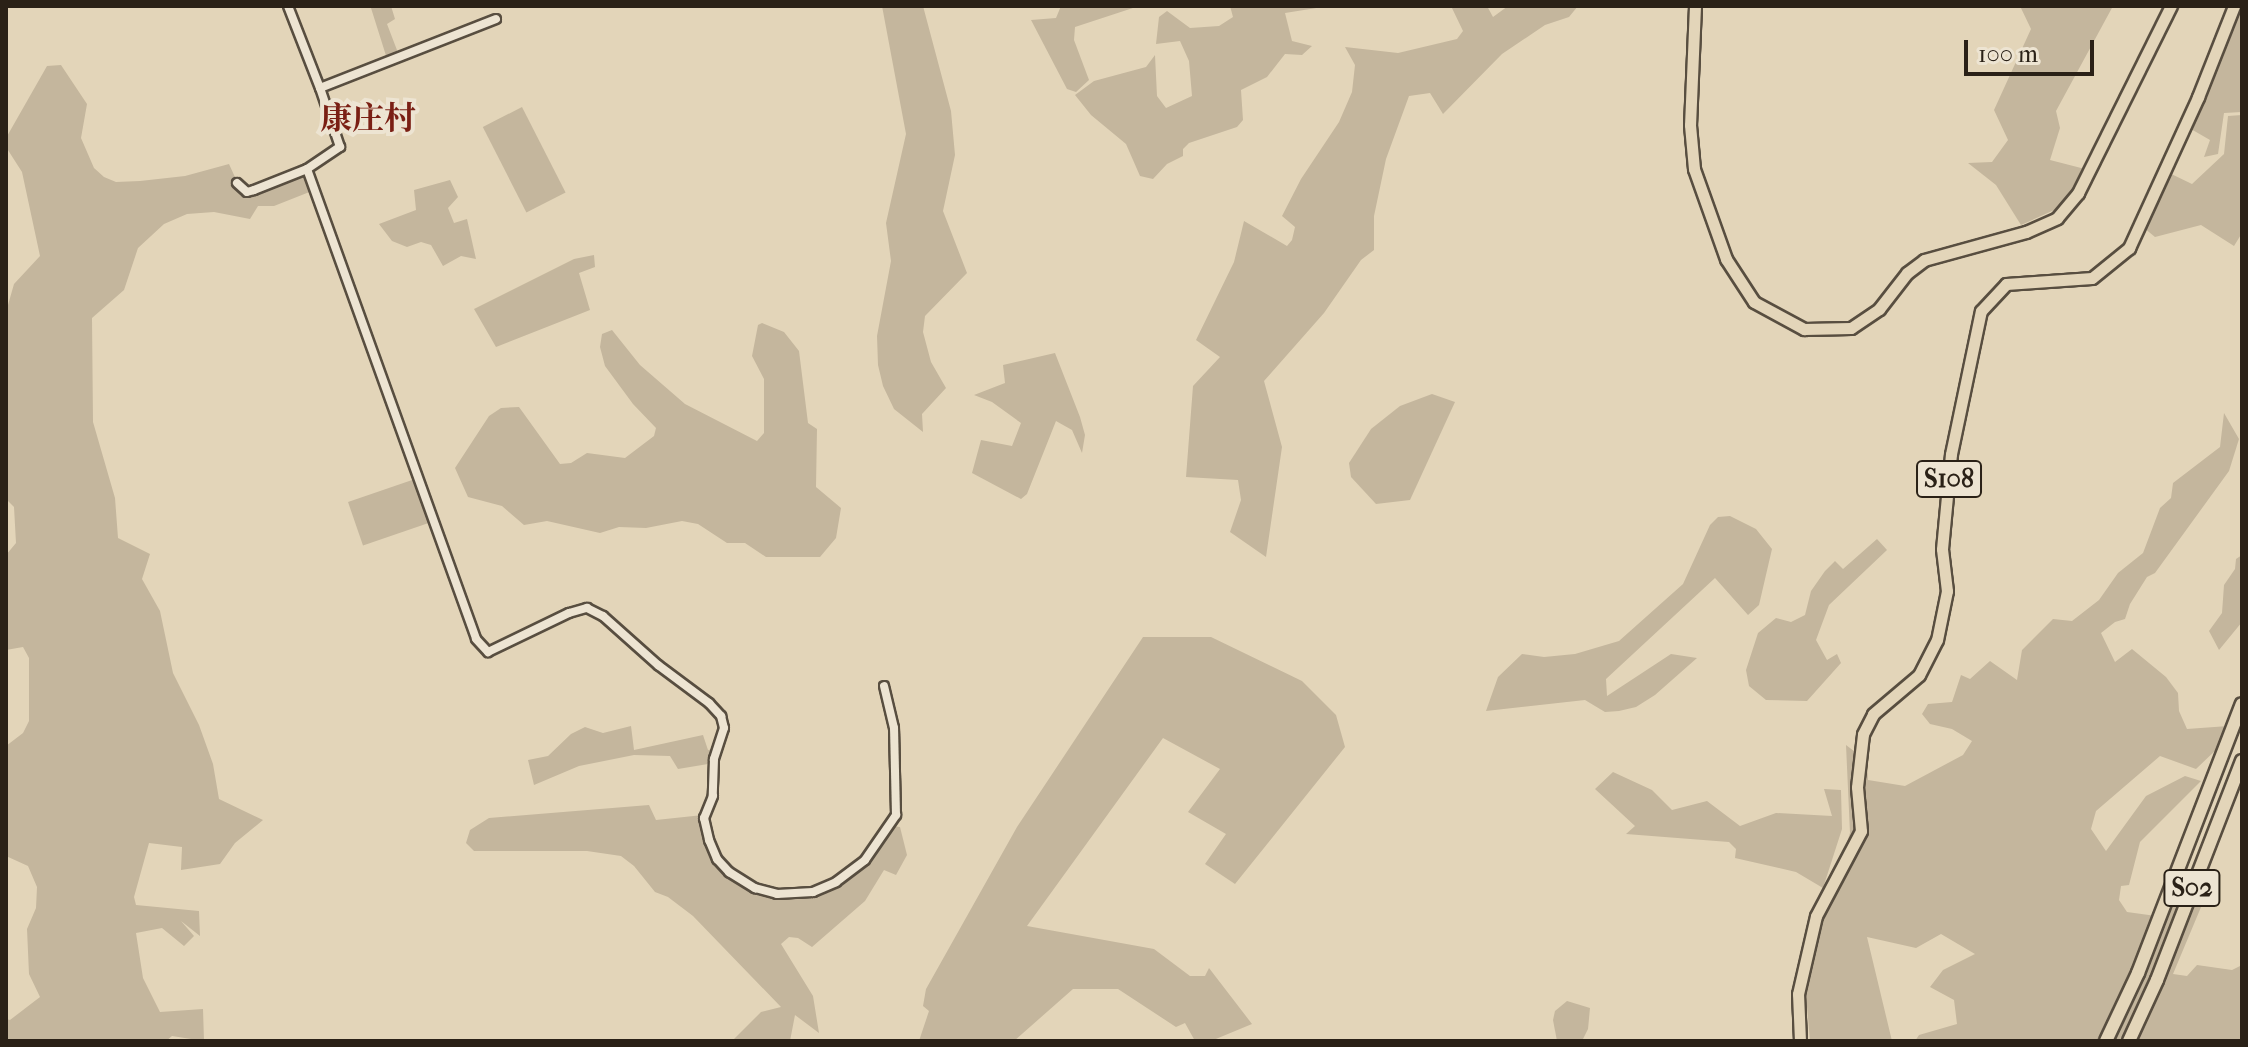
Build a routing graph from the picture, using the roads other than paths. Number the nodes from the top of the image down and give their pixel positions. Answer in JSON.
{"nodes":[{"id":1,"x":288,"y":6,"type":"edge"},
{"id":2,"x":1695,"y":6,"type":"edge"},
{"id":3,"x":2171,"y":6,"type":"edge"},
{"id":4,"x":2234,"y":6,"type":"edge"},
{"id":5,"x":496,"y":19,"type":"dead end"},
{"id":6,"x":320,"y":88,"type":"junction"},
{"id":7,"x":307,"y":169,"type":"junction"},
{"id":8,"x":237,"y":183,"type":"dead end"},
{"id":9,"x":884,"y":686,"type":"dead end"},
{"id":10,"x":2242,"y":704,"type":"edge"},
{"id":11,"x":2242,"y":761,"type":"edge"},
{"id":12,"x":1800,"y":1041,"type":"edge"},
{"id":13,"x":2106,"y":1041,"type":"edge"},
{"id":14,"x":2129,"y":1041,"type":"edge"}],
"edges":[{"from":1,"to":6,"type":"street"},
{"from":2,"to":3,"type":"main road"},
{"from":4,"to":12,"type":"main road","number":"S108"},
{"from":5,"to":6,"type":"street"},
{"from":6,"to":7,"type":"street"},
{"from":7,"to":8,"type":"street"},
{"from":7,"to":9,"type":"street"},
{"from":10,"to":13,"type":"highway","number":"S02"},
{"from":11,"to":14,"type":"highway","number":"S02"}]}
